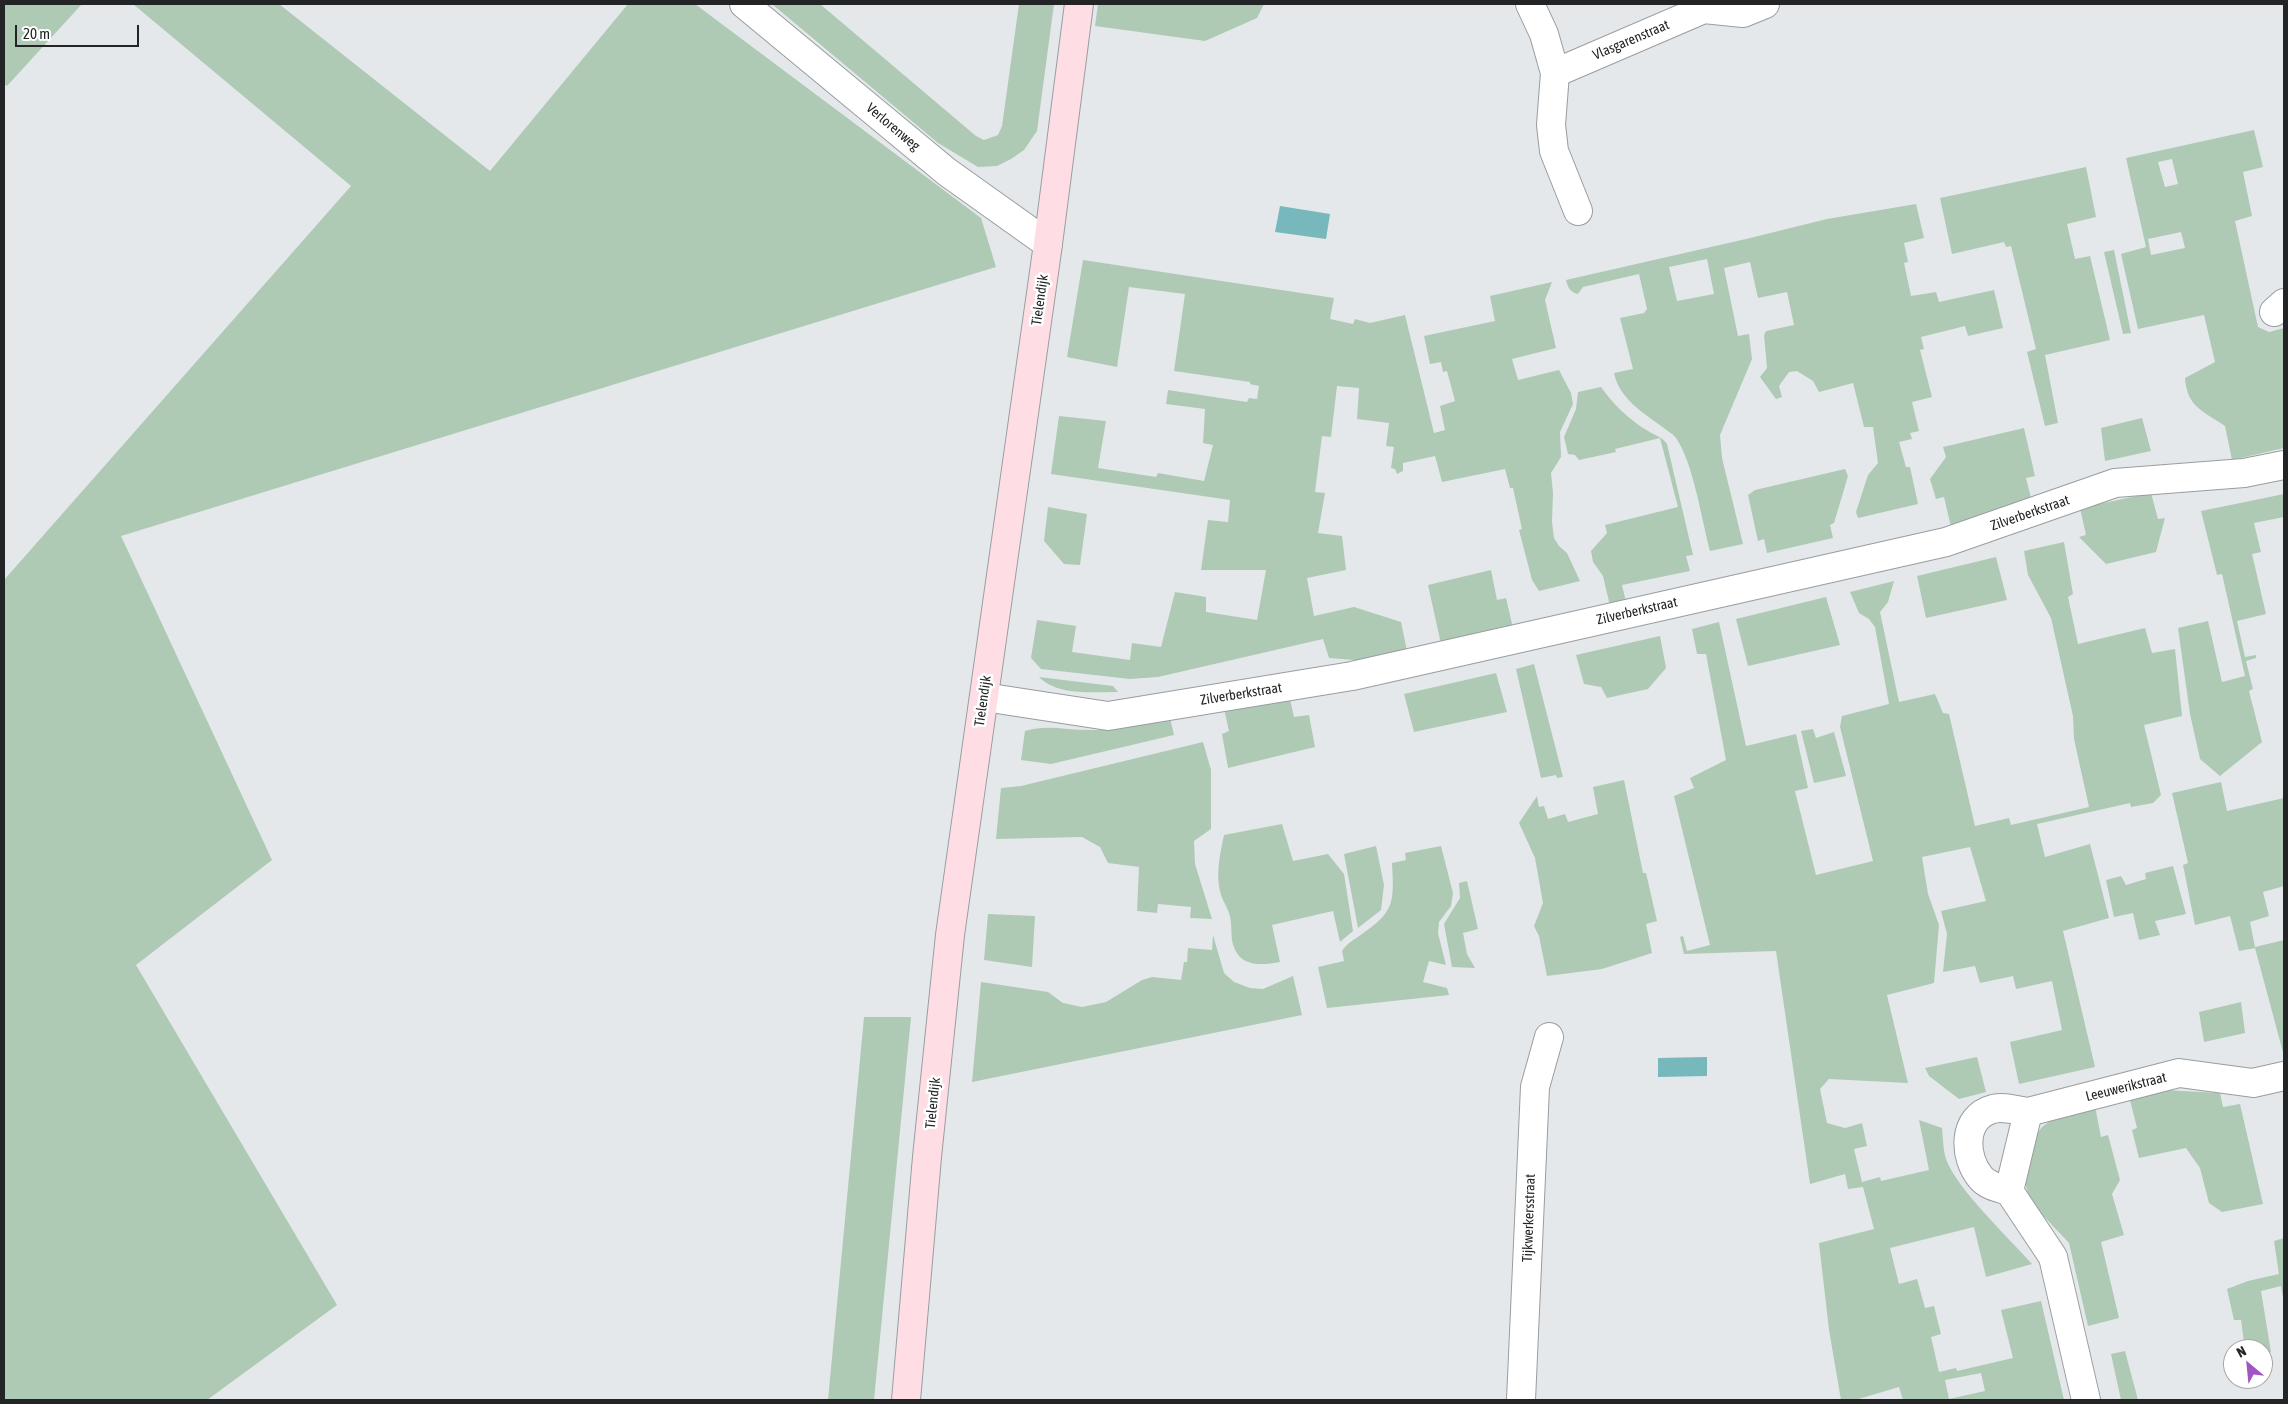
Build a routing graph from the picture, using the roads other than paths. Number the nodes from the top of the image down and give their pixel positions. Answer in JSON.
{"nodes":[{"id":1,"x":744,"y":4,"type":"edge"},
{"id":2,"x":1079,"y":4,"type":"edge"},
{"id":3,"x":1530,"y":4,"type":"edge"},
{"id":4,"x":1765,"y":4,"type":"edge"},
{"id":5,"x":1555,"y":73,"type":"junction"},
{"id":6,"x":1578,"y":211,"type":"dead end"},
{"id":7,"x":1048,"y":244,"type":"junction"},
{"id":8,"x":2284,"y":466,"type":"edge"},
{"id":9,"x":984,"y":697,"type":"junction"},
{"id":10,"x":1549,"y":1037,"type":"dead end"},
{"id":11,"x":2284,"y":1076,"type":"edge"},
{"id":12,"x":2028,"y":1112,"type":"junction"},
{"id":13,"x":2009,"y":1191,"type":"junction"},
{"id":14,"x":906,"y":1400,"type":"edge"},
{"id":15,"x":1521,"y":1400,"type":"edge"},
{"id":16,"x":2086,"y":1400,"type":"edge"}],
"edges":[{"from":1,"to":7,"type":"street","name":"Verlorenweg"},
{"from":2,"to":7,"type":"street","name":"Tielendijk"},
{"from":3,"to":5,"type":"street"},
{"from":4,"to":5,"type":"street","name":"Vlasgarenstraat"},
{"from":5,"to":6,"type":"street"},
{"from":7,"to":9,"type":"street","name":"Tielendijk"},
{"from":8,"to":9,"type":"street","name":"Zilverberkstraat"},
{"from":9,"to":14,"type":"street","name":"Tielendijk"},
{"from":10,"to":15,"type":"street","name":"Tijkwerkersstraat"},
{"from":11,"to":12,"type":"street","name":"Leeuwerikstraat"},
{"from":12,"to":13,"type":"street"},
{"from":12,"to":13,"type":"street","name":"Leeuwerikstraat"},
{"from":13,"to":16,"type":"street"}]}
